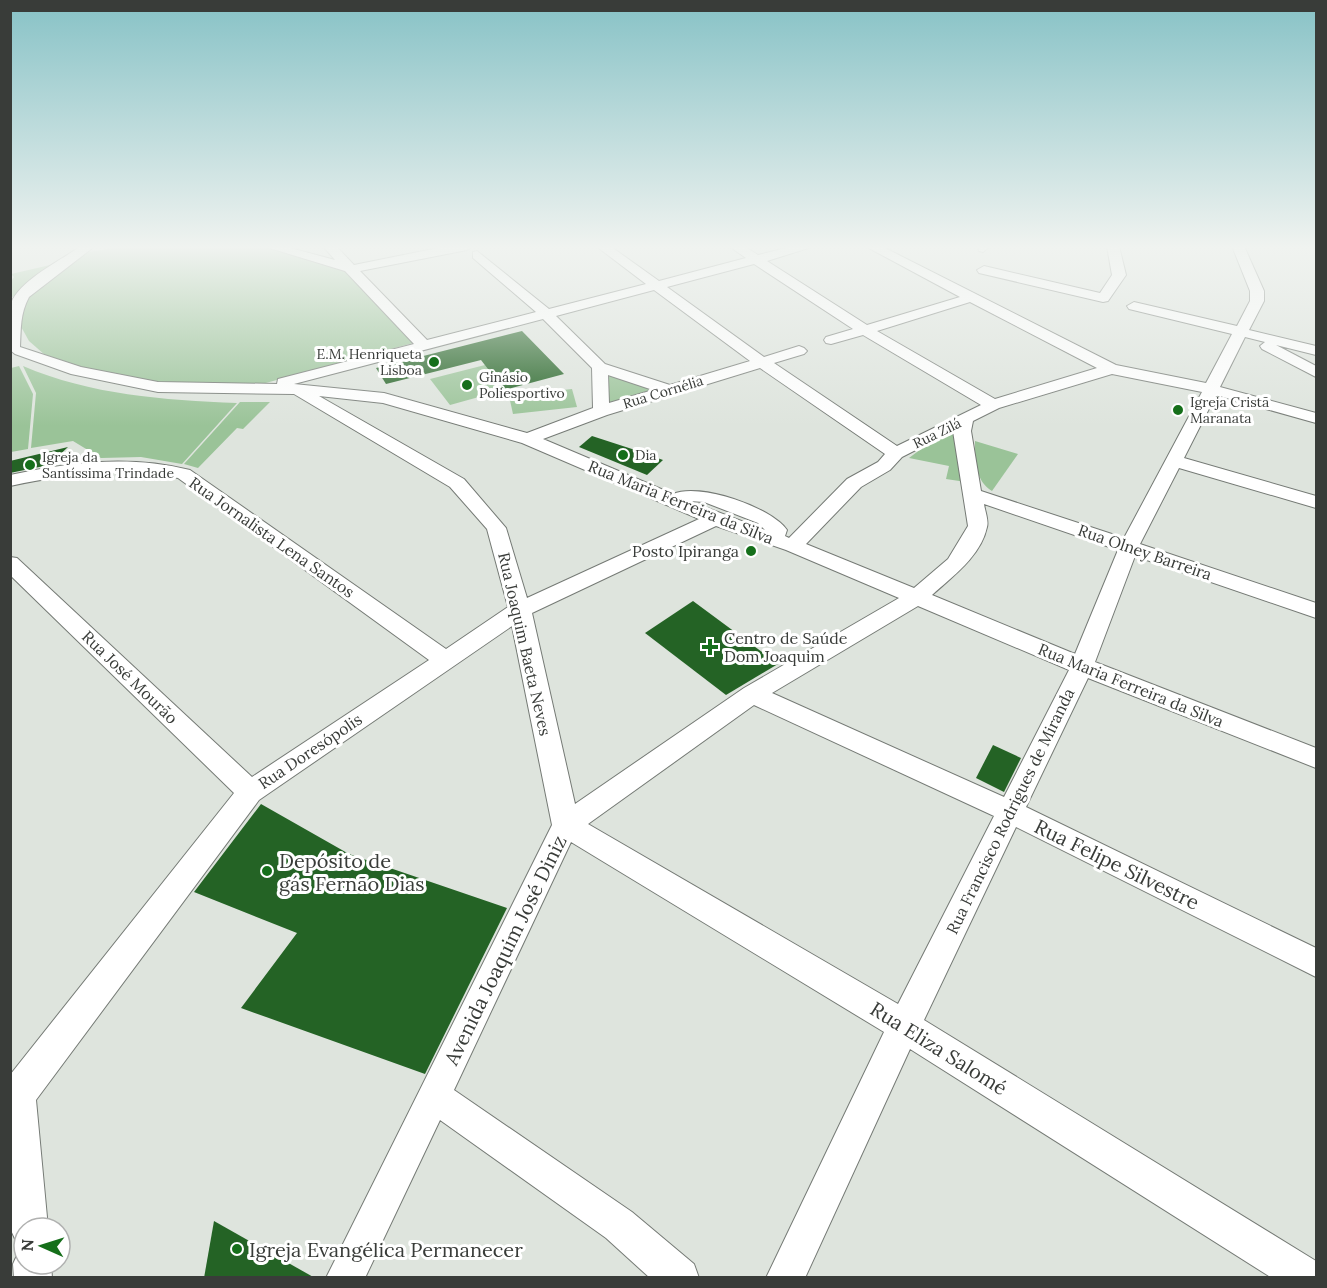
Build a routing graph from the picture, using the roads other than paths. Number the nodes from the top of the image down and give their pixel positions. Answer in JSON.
{"nodes":[{"id":1,"x":16,"y":306,"type":"edge"},
{"id":2,"x":388,"y":306,"type":"edge"},
{"id":3,"x":537,"y":306,"type":"edge"},
{"id":4,"x":572,"y":306,"type":"edge"},
{"id":5,"x":687,"y":306,"type":"edge"},
{"id":6,"x":829,"y":306,"type":"edge"},
{"id":7,"x":942,"y":306,"type":"edge"},
{"id":8,"x":986,"y":306,"type":"edge"},
{"id":9,"x":1134,"y":306,"type":"dead end"},
{"id":10,"x":1254,"y":306,"type":"edge"},
{"id":11,"x":545,"y":313,"type":"junction"},
{"id":12,"x":864,"y":329,"type":"junction"},
{"id":13,"x":1240,"y":331,"type":"junction"},
{"id":14,"x":831,"y":340,"type":"dead end"},
{"id":15,"x":423,"y":345,"type":"junction"},
{"id":16,"x":14,"y":349,"type":"edge"},
{"id":17,"x":1317,"y":350,"type":"edge"},
{"id":18,"x":799,"y":351,"type":"dead end"},
{"id":19,"x":762,"y":362,"type":"junction"},
{"id":20,"x":600,"y":368,"type":"junction"},
{"id":21,"x":1111,"y":369,"type":"junction"},
{"id":22,"x":1317,"y":372,"type":"edge"},
{"id":23,"x":259,"y":389,"type":"junction"},
{"id":24,"x":296,"y":389,"type":"junction"},
{"id":25,"x":1211,"y":389,"type":"junction"},
{"id":26,"x":669,"y":390,"type":"junction"},
{"id":27,"x":993,"y":405,"type":"junction"},
{"id":28,"x":601,"y":411,"type":"junction"},
{"id":29,"x":1317,"y":418,"type":"edge"},
{"id":30,"x":965,"y":420,"type":"junction"},
{"id":31,"x":528,"y":438,"type":"junction"},
{"id":32,"x":896,"y":453,"type":"junction"},
{"id":33,"x":1176,"y":461,"type":"junction"},
{"id":34,"x":10,"y":481,"type":"edge"},
{"id":35,"x":973,"y":494,"type":"junction"},
{"id":36,"x":673,"y":501,"type":"junction"},
{"id":37,"x":1317,"y":502,"type":"edge"},
{"id":38,"x":715,"y":519,"type":"junction"},
{"id":39,"x":774,"y":539,"type":"junction"},
{"id":40,"x":793,"y":546,"type":"junction"},
{"id":41,"x":1129,"y":547,"type":"junction"},
{"id":42,"x":10,"y":563,"type":"edge"},
{"id":43,"x":915,"y":598,"type":"junction"},
{"id":44,"x":520,"y":610,"type":"junction"},
{"id":45,"x":1317,"y":610,"type":"edge"},
{"id":46,"x":445,"y":660,"type":"junction"},
{"id":47,"x":1082,"y":666,"type":"junction"},
{"id":48,"x":752,"y":694,"type":"junction"},
{"id":49,"x":1317,"y":758,"type":"edge"},
{"id":50,"x":250,"y":792,"type":"junction"},
{"id":51,"x":1011,"y":812,"type":"junction"},
{"id":52,"x":566,"y":825,"type":"junction"},
{"id":53,"x":1317,"y":963,"type":"edge"},
{"id":54,"x":904,"y":1026,"type":"junction"},
{"id":55,"x":13,"y":1093,"type":"edge"},
{"id":56,"x":434,"y":1096,"type":"junction"},
{"id":57,"x":28,"y":1216,"type":"edge"},
{"id":58,"x":345,"y":1278,"type":"edge"},
{"id":59,"x":680,"y":1278,"type":"edge"},
{"id":60,"x":785,"y":1278,"type":"edge"},
{"id":61,"x":1308,"y":1278,"type":"edge"}],
"edges":[{"from":1,"to":16,"type":"street","name":"Rua Maria Ferreira da Silva"},
{"from":2,"to":15,"type":"street"},
{"from":3,"to":11,"type":"street"},
{"from":4,"to":11,"type":"street"},
{"from":5,"to":19,"type":"street"},
{"from":6,"to":12,"type":"street"},
{"from":7,"to":12,"type":"street"},
{"from":8,"to":21,"type":"street"},
{"from":9,"to":13,"type":"street"},
{"from":10,"to":13,"type":"street","name":"Rua Francisco Rodrigues de Miranda"},
{"from":11,"to":15,"type":"street"},
{"from":11,"to":20,"type":"street"},
{"from":12,"to":14,"type":"street"},
{"from":12,"to":27,"type":"street"},
{"from":13,"to":17,"type":"street"},
{"from":13,"to":22,"type":"street"},
{"from":13,"to":25,"type":"street","name":"Rua Francisco Rodrigues de Miranda"},
{"from":15,"to":23,"type":"street"},
{"from":16,"to":23,"type":"street","name":"Rua Maria Ferreira da Silva"},
{"from":18,"to":19,"type":"street","name":"Rua Cornélia"},
{"from":19,"to":26,"type":"street","name":"Rua Cornélia"},
{"from":19,"to":32,"type":"street"},
{"from":20,"to":26,"type":"street"},
{"from":20,"to":28,"type":"street"},
{"from":21,"to":25,"type":"street"},
{"from":21,"to":27,"type":"street","name":"Rua Zilá"},
{"from":23,"to":24,"type":"street","name":"Rua Maria Ferreira da Silva"},
{"from":24,"to":31,"type":"street","name":"Rua Maria Ferreira da Silva"},
{"from":24,"to":44,"type":"street","name":"Rua Joaquim Baeta Neves"},
{"from":25,"to":29,"type":"street"},
{"from":25,"to":33,"type":"street","name":"Rua Francisco Rodrigues de Miranda"},
{"from":26,"to":28,"type":"street","name":"Rua Cornélia"},
{"from":27,"to":30,"type":"street","name":"Rua Zilá"},
{"from":28,"to":31,"type":"street","name":"Rua Cornélia"},
{"from":30,"to":32,"type":"street","name":"Rua Zilá"},
{"from":30,"to":35,"type":"street","name":"Avenida Joaquim José Diniz"},
{"from":31,"to":36,"type":"street","name":"Rua Maria Ferreira da Silva"},
{"from":32,"to":40,"type":"street","name":"Rua Zilá"},
{"from":33,"to":37,"type":"street"},
{"from":33,"to":41,"type":"street","name":"Rua Francisco Rodrigues de Miranda"},
{"from":34,"to":46,"type":"street","name":"Rua Jornalista Lena Santos"},
{"from":35,"to":41,"type":"street","name":"Rua Olney Barreira"},
{"from":35,"to":43,"type":"street","name":"Avenida Joaquim José Diniz"},
{"from":36,"to":38,"type":"street","name":"Rua Maria Ferreira da Silva"},
{"from":36,"to":39,"type":"street"},
{"from":38,"to":39,"type":"street","name":"Rua Maria Ferreira da Silva"},
{"from":38,"to":44,"type":"street","name":"Rua Doresópolis"},
{"from":39,"to":40,"type":"street","name":"Rua Maria Ferreira da Silva"},
{"from":40,"to":43,"type":"street","name":"Rua Maria Ferreira da Silva"},
{"from":41,"to":45,"type":"street","name":"Rua Olney Barreira"},
{"from":41,"to":47,"type":"street","name":"Rua Francisco Rodrigues de Miranda"},
{"from":42,"to":50,"type":"street","name":"Rua José Mourão"},
{"from":43,"to":47,"type":"street","name":"Rua Maria Ferreira da Silva"},
{"from":43,"to":48,"type":"street","name":"Avenida Joaquim José Diniz"},
{"from":44,"to":46,"type":"street","name":"Rua Doresópolis"},
{"from":44,"to":52,"type":"street","name":"Rua Joaquim Baeta Neves"},
{"from":46,"to":50,"type":"street","name":"Rua Doresópolis"},
{"from":47,"to":49,"type":"street","name":"Rua Maria Ferreira da Silva"},
{"from":47,"to":51,"type":"street","name":"Rua Francisco Rodrigues de Miranda"},
{"from":48,"to":51,"type":"street","name":"Rua Felipe Silvestre"},
{"from":48,"to":52,"type":"street","name":"Avenida Joaquim José Diniz"},
{"from":50,"to":55,"type":"street","name":"Rua Doresópolis"},
{"from":51,"to":53,"type":"street","name":"Rua Felipe Silvestre"},
{"from":51,"to":54,"type":"street","name":"Rua Francisco Rodrigues de Miranda"},
{"from":52,"to":54,"type":"street","name":"Rua Eliza Salomé"},
{"from":52,"to":56,"type":"street","name":"Avenida Joaquim José Diniz"},
{"from":54,"to":60,"type":"street","name":"Rua Francisco Rodrigues de Miranda"},
{"from":54,"to":61,"type":"street","name":"Rua Eliza Salomé"},
{"from":55,"to":57,"type":"street"},
{"from":56,"to":58,"type":"street","name":"Avenida Joaquim José Diniz"},
{"from":56,"to":59,"type":"street"}]}
